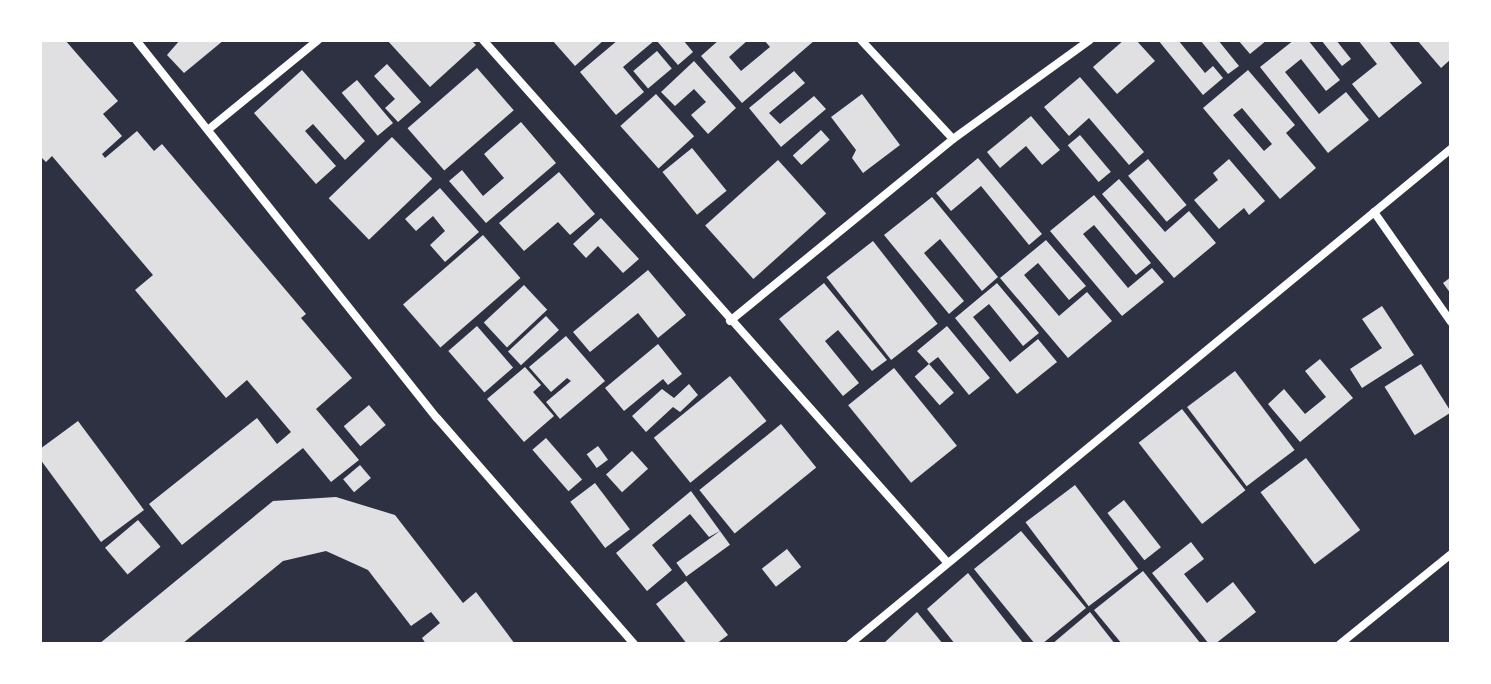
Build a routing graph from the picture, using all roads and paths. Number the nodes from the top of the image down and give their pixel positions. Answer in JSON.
{"nodes":[{"id":1,"x":136,"y":40,"type":"edge"},
{"id":2,"x":318,"y":40,"type":"edge"},
{"id":3,"x":483,"y":40,"type":"edge"},
{"id":4,"x":861,"y":40,"type":"edge"},
{"id":5,"x":1090,"y":40,"type":"edge"},
{"id":6,"x":209,"y":129,"type":"junction"},
{"id":7,"x":953,"y":139,"type":"junction"},
{"id":8,"x":1451,"y":149,"type":"edge"},
{"id":9,"x":1374,"y":212,"type":"junction"},
{"id":10,"x":730,"y":321,"type":"junction"},
{"id":11,"x":1451,"y":322,"type":"edge"},
{"id":12,"x":1451,"y":554,"type":"edge"},
{"id":13,"x":946,"y":561,"type":"junction"},
{"id":14,"x":634,"y":644,"type":"edge"},
{"id":15,"x":850,"y":644,"type":"edge"},
{"id":16,"x":1340,"y":644,"type":"edge"}],
"edges":[{"from":1,"to":6,"type":"street"},
{"from":2,"to":6,"type":"street"},
{"from":3,"to":10,"type":"street"},
{"from":4,"to":7,"type":"street"},
{"from":5,"to":7,"type":"street"},
{"from":6,"to":14,"type":"street"},
{"from":7,"to":10,"type":"street"},
{"from":8,"to":9,"type":"street"},
{"from":9,"to":11,"type":"street"},
{"from":9,"to":13,"type":"street"},
{"from":10,"to":13,"type":"street"},
{"from":12,"to":16,"type":"street"},
{"from":13,"to":15,"type":"street"}]}
